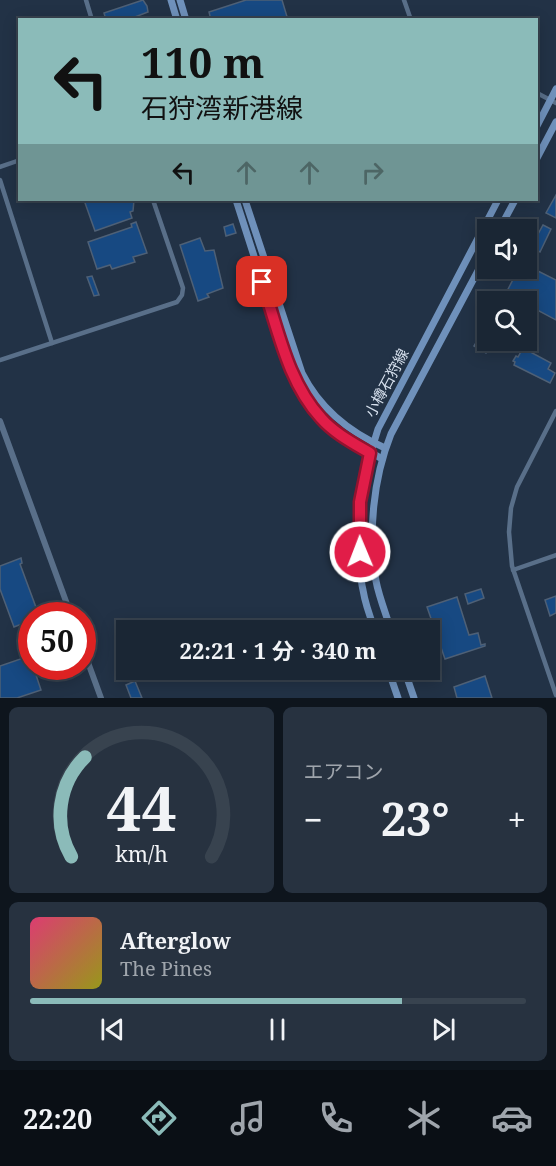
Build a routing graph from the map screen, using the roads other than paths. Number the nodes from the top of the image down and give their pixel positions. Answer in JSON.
{"nodes":[{"id":1,"x":86,"y":0,"type":"edge"},
{"id":2,"x":171,"y":0,"type":"edge"},
{"id":3,"x":180,"y":0,"type":"edge"},
{"id":4,"x":404,"y":0,"type":"edge"},
{"id":5,"x":91,"y":18,"type":"edge"},
{"id":6,"x":176,"y":18,"type":"edge"},
{"id":7,"x":185,"y":18,"type":"edge"},
{"id":8,"x":410,"y":18,"type":"edge"},
{"id":9,"x":556,"y":89,"type":"edge"},
{"id":10,"x":538,"y":94,"type":"edge"},
{"id":11,"x":553,"y":101,"type":"edge"},
{"id":12,"x":556,"y":122,"type":"edge"},
{"id":13,"x":538,"y":124,"type":"edge"},
{"id":14,"x":538,"y":156,"type":"edge"},
{"id":15,"x":18,"y":161,"type":"edge"},
{"id":16,"x":0,"y":166,"type":"edge"},
{"id":17,"x":0,"y":180,"type":"edge"},
{"id":18,"x":153,"y":201,"type":"edge"},
{"id":19,"x":236,"y":201,"type":"edge"},
{"id":20,"x":245,"y":201,"type":"edge"},
{"id":21,"x":497,"y":201,"type":"edge"},
{"id":22,"x":514,"y":201,"type":"edge"},
{"id":23,"x":505,"y":219,"type":"edge"},
{"id":24,"x":477,"y":273,"type":"edge"},
{"id":25,"x":52,"y":343,"type":"junction"},
{"id":26,"x":0,"y":360,"type":"edge"},
{"id":27,"x":556,"y":411,"type":"edge"},
{"id":28,"x":0,"y":421,"type":"edge"},
{"id":29,"x":373,"y":443,"type":"junction"},
{"id":30,"x":385,"y":448,"type":"junction"},
{"id":31,"x":370,"y":453,"type":"junction"},
{"id":32,"x":382,"y":459,"type":"junction"},
{"id":33,"x":556,"y":555,"type":"edge"},
{"id":34,"x":513,"y":570,"type":"junction"},
{"id":35,"x":66,"y":602,"type":"edge"},
{"id":36,"x":372,"y":620,"type":"edge"},
{"id":37,"x":388,"y":620,"type":"edge"},
{"id":38,"x":95,"y":680,"type":"edge"},
{"id":39,"x":392,"y":680,"type":"edge"},
{"id":40,"x":408,"y":680,"type":"edge"},
{"id":41,"x":556,"y":695,"type":"edge"},
{"id":42,"x":102,"y":698,"type":"edge"},
{"id":43,"x":398,"y":698,"type":"edge"},
{"id":44,"x":414,"y":698,"type":"edge"}],
"edges":[{"from":1,"to":5,"type":"street"},
{"from":2,"to":6,"type":"main road"},
{"from":3,"to":7,"type":"main road"},
{"from":4,"to":8,"type":"street"},
{"from":9,"to":11,"type":"main road"},
{"from":10,"to":11,"type":"street"},
{"from":11,"to":13,"type":"main road"},
{"from":12,"to":14,"type":"main road"},
{"from":15,"to":16,"type":"street"},
{"from":17,"to":25,"type":"street"},
{"from":18,"to":25,"type":"street"},
{"from":19,"to":31,"type":"main road"},
{"from":20,"to":29,"type":"main road"},
{"from":21,"to":29,"type":"main road","name":"小樽石狩線"},
{"from":22,"to":23,"type":"main road"},
{"from":24,"to":30,"type":"main road","name":"小樽石狩線"},
{"from":25,"to":26,"type":"street"},
{"from":27,"to":34,"type":"street"},
{"from":28,"to":35,"type":"street"},
{"from":29,"to":30,"type":"main road"},
{"from":29,"to":31,"type":"main road","name":"小樽石狩線"},
{"from":30,"to":32,"type":"main road","name":"小樽石狩線"},
{"from":31,"to":32,"type":"main road"},
{"from":31,"to":36,"type":"main road","name":"小樽石狩線"},
{"from":32,"to":37,"type":"main road","name":"小樽石狩線"},
{"from":33,"to":34,"type":"street"},
{"from":34,"to":41,"type":"street"},
{"from":38,"to":42,"type":"street"},
{"from":39,"to":43,"type":"main road"},
{"from":40,"to":44,"type":"main road"}]}
